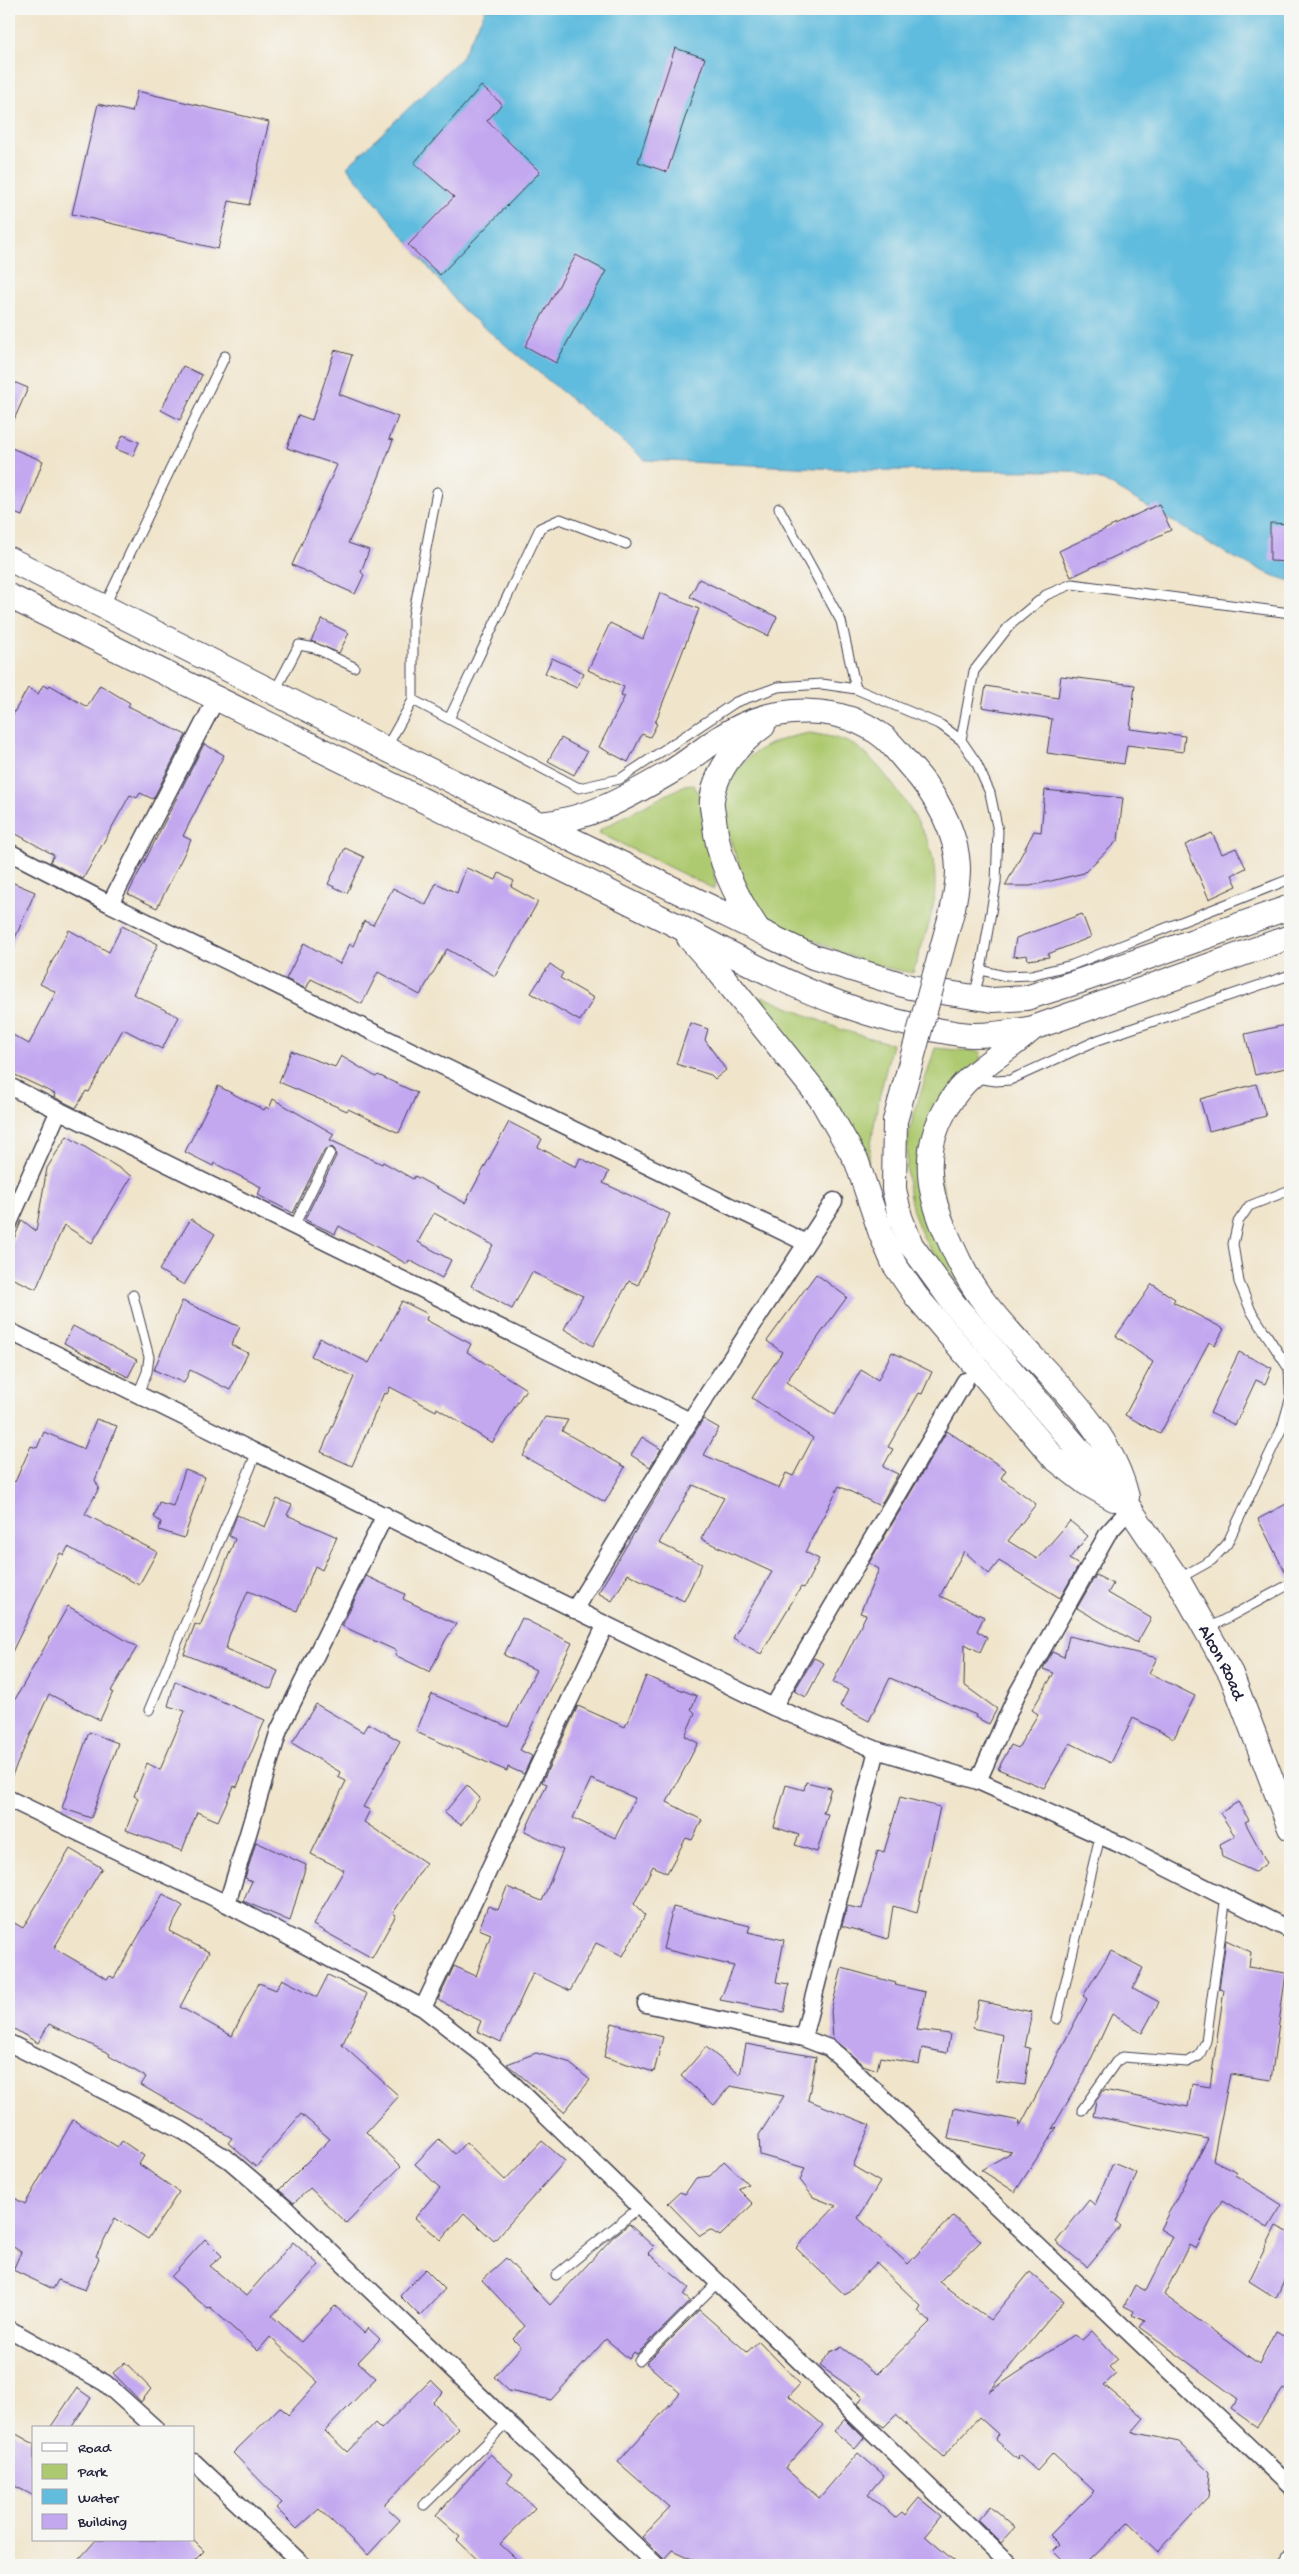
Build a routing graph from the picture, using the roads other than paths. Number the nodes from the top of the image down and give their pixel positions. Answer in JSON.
{"nodes":[{"id":1,"x":225,"y":356,"type":"dead end"},
{"id":2,"x":437,"y":492,"type":"dead end"},
{"id":3,"x":779,"y":508,"type":"dead end"},
{"id":4,"x":626,"y":544,"type":"dead end"},
{"id":5,"x":9,"y":559,"type":"edge"},
{"id":6,"x":9,"y":596,"type":"edge"},
{"id":7,"x":104,"y":607,"type":"junction"},
{"id":8,"x":1290,"y":613,"type":"edge"},
{"id":9,"x":354,"y":667,"type":"dead end"},
{"id":10,"x":856,"y":689,"type":"junction"},
{"id":11,"x":274,"y":691,"type":"junction"},
{"id":12,"x":216,"y":699,"type":"junction"},
{"id":13,"x":413,"y":700,"type":"junction"},
{"id":14,"x":778,"y":714,"type":"junction"},
{"id":15,"x":449,"y":719,"type":"junction"},
{"id":16,"x":960,"y":740,"type":"junction"},
{"id":17,"x":386,"y":749,"type":"junction"},
{"id":18,"x":540,"y":824,"type":"junction"},
{"id":19,"x":9,"y":852,"type":"edge"},
{"id":20,"x":1290,"y":879,"type":"edge"},
{"id":21,"x":110,"y":904,"type":"junction"},
{"id":22,"x":1290,"y":907,"type":"edge"},
{"id":23,"x":674,"y":924,"type":"junction"},
{"id":24,"x":757,"y":928,"type":"junction"},
{"id":25,"x":1290,"y":937,"type":"edge"},
{"id":26,"x":981,"y":970,"type":"junction"},
{"id":27,"x":1290,"y":975,"type":"edge"},
{"id":28,"x":973,"y":998,"type":"junction"},
{"id":29,"x":1033,"y":1028,"type":"junction"},
{"id":30,"x":970,"y":1077,"type":"junction"},
{"id":31,"x":9,"y":1086,"type":"edge"},
{"id":32,"x":59,"y":1110,"type":"junction"},
{"id":33,"x":330,"y":1153,"type":"dead end"},
{"id":34,"x":1290,"y":1190,"type":"edge"},
{"id":35,"x":834,"y":1201,"type":"dead end"},
{"id":36,"x":9,"y":1223,"type":"edge"},
{"id":37,"x":294,"y":1226,"type":"junction"},
{"id":38,"x":806,"y":1242,"type":"junction"},
{"id":39,"x":133,"y":1295,"type":"dead end"},
{"id":40,"x":9,"y":1331,"type":"edge"},
{"id":41,"x":964,"y":1381,"type":"dead end"},
{"id":42,"x":1290,"y":1393,"type":"edge"},
{"id":43,"x":138,"y":1394,"type":"junction"},
{"id":44,"x":1290,"y":1400,"type":"edge"},
{"id":45,"x":690,"y":1421,"type":"junction"},
{"id":46,"x":257,"y":1452,"type":"junction"},
{"id":47,"x":1130,"y":1509,"type":"junction"},
{"id":48,"x":385,"y":1515,"type":"junction"},
{"id":49,"x":1178,"y":1580,"type":"junction"},
{"id":50,"x":1290,"y":1584,"type":"edge"},
{"id":51,"x":574,"y":1610,"type":"junction"},
{"id":52,"x":605,"y":1626,"type":"junction"},
{"id":53,"x":1207,"y":1629,"type":"junction"},
{"id":54,"x":772,"y":1707,"type":"junction"},
{"id":55,"x":149,"y":1710,"type":"dead end"},
{"id":56,"x":877,"y":1750,"type":"junction"},
{"id":57,"x":978,"y":1782,"type":"junction"},
{"id":58,"x":9,"y":1799,"type":"edge"},
{"id":59,"x":1290,"y":1828,"type":"edge"},
{"id":60,"x":1100,"y":1836,"type":"junction"},
{"id":61,"x":1226,"y":1896,"type":"junction"},
{"id":62,"x":227,"y":1904,"type":"junction"},
{"id":63,"x":1290,"y":1930,"type":"edge"},
{"id":64,"x":646,"y":2004,"type":"dead end"},
{"id":65,"x":423,"y":2008,"type":"junction"},
{"id":66,"x":1057,"y":2019,"type":"dead end"},
{"id":67,"x":803,"y":2038,"type":"junction"},
{"id":68,"x":9,"y":2043,"type":"edge"},
{"id":69,"x":1082,"y":2110,"type":"dead end"},
{"id":70,"x":640,"y":2206,"type":"junction"},
{"id":71,"x":556,"y":2275,"type":"dead end"},
{"id":72,"x":718,"y":2282,"type":"junction"},
{"id":73,"x":9,"y":2329,"type":"edge"},
{"id":74,"x":639,"y":2361,"type":"dead end"},
{"id":75,"x":507,"y":2423,"type":"junction"},
{"id":76,"x":154,"y":2426,"type":"edge"},
{"id":77,"x":195,"y":2463,"type":"edge"},
{"id":78,"x":1290,"y":2486,"type":"edge"},
{"id":79,"x":424,"y":2506,"type":"dead end"},
{"id":80,"x":302,"y":2565,"type":"edge"},
{"id":81,"x":656,"y":2565,"type":"edge"},
{"id":82,"x":1010,"y":2565,"type":"edge"}],
"edges":[{"from":1,"to":7,"type":"lane"},
{"from":2,"to":13,"type":"lane"},
{"from":3,"to":10,"type":"lane"},
{"from":4,"to":15,"type":"lane"},
{"from":5,"to":7,"type":"main road"},
{"from":6,"to":12,"type":"main road"},
{"from":7,"to":11,"type":"main road"},
{"from":8,"to":16,"type":"lane"},
{"from":9,"to":11,"type":"lane"},
{"from":10,"to":15,"type":"lane"},
{"from":10,"to":16,"type":"lane"},
{"from":11,"to":17,"type":"main road"},
{"from":12,"to":21,"type":"street"},
{"from":12,"to":23,"type":"main road"},
{"from":13,"to":15,"type":"lane"},
{"from":13,"to":17,"type":"lane"},
{"from":14,"to":18,"type":"main road","name":"Alcon Road"},
{"from":14,"to":24,"type":"main road"},
{"from":14,"to":47,"type":"main road","name":"Alcon Road","bridge":true},
{"from":16,"to":26,"type":"lane"},
{"from":17,"to":18,"type":"main road"},
{"from":18,"to":24,"type":"main road"},
{"from":19,"to":21,"type":"street"},
{"from":20,"to":26,"type":"lane"},
{"from":21,"to":38,"type":"street"},
{"from":22,"to":28,"type":"main road"},
{"from":23,"to":29,"type":"main road"},
{"from":23,"to":47,"type":"main road"},
{"from":24,"to":28,"type":"main road"},
{"from":25,"to":29,"type":"main road"},
{"from":26,"to":28,"type":"lane"},
{"from":27,"to":30,"type":"lane"},
{"from":29,"to":30,"type":"main road"},
{"from":30,"to":47,"type":"main road"},
{"from":31,"to":32,"type":"street"},
{"from":32,"to":36,"type":"street"},
{"from":32,"to":37,"type":"street"},
{"from":33,"to":37,"type":"lane"},
{"from":34,"to":42,"type":"lane"},
{"from":35,"to":38,"type":"street"},
{"from":37,"to":45,"type":"street"},
{"from":38,"to":45,"type":"street"},
{"from":39,"to":43,"type":"lane"},
{"from":40,"to":43,"type":"street"},
{"from":41,"to":54,"type":"street"},
{"from":43,"to":46,"type":"street"},
{"from":44,"to":49,"type":"lane"},
{"from":45,"to":51,"type":"street"},
{"from":46,"to":48,"type":"street"},
{"from":46,"to":55,"type":"lane"},
{"from":47,"to":49,"type":"main road","name":"Alcon Road"},
{"from":47,"to":57,"type":"street"},
{"from":48,"to":51,"type":"street"},
{"from":48,"to":62,"type":"street"},
{"from":49,"to":53,"type":"main road","name":"Alcon Road"},
{"from":50,"to":53,"type":"lane"},
{"from":51,"to":52,"type":"street"},
{"from":52,"to":54,"type":"street"},
{"from":52,"to":65,"type":"street"},
{"from":53,"to":59,"type":"main road","name":"Alcon Road"},
{"from":54,"to":56,"type":"street"},
{"from":56,"to":57,"type":"street"},
{"from":56,"to":67,"type":"street"},
{"from":57,"to":60,"type":"street"},
{"from":58,"to":62,"type":"street"},
{"from":60,"to":61,"type":"street"},
{"from":60,"to":66,"type":"lane"},
{"from":61,"to":63,"type":"street"},
{"from":61,"to":69,"type":"lane"},
{"from":62,"to":65,"type":"street"},
{"from":64,"to":67,"type":"street"},
{"from":65,"to":70,"type":"street"},
{"from":67,"to":78,"type":"street"},
{"from":68,"to":75,"type":"street"},
{"from":70,"to":71,"type":"lane"},
{"from":70,"to":72,"type":"street"},
{"from":72,"to":74,"type":"lane"},
{"from":72,"to":82,"type":"street"},
{"from":73,"to":76,"type":"street"},
{"from":75,"to":79,"type":"lane"},
{"from":75,"to":81,"type":"street"},
{"from":77,"to":80,"type":"street"}]}
